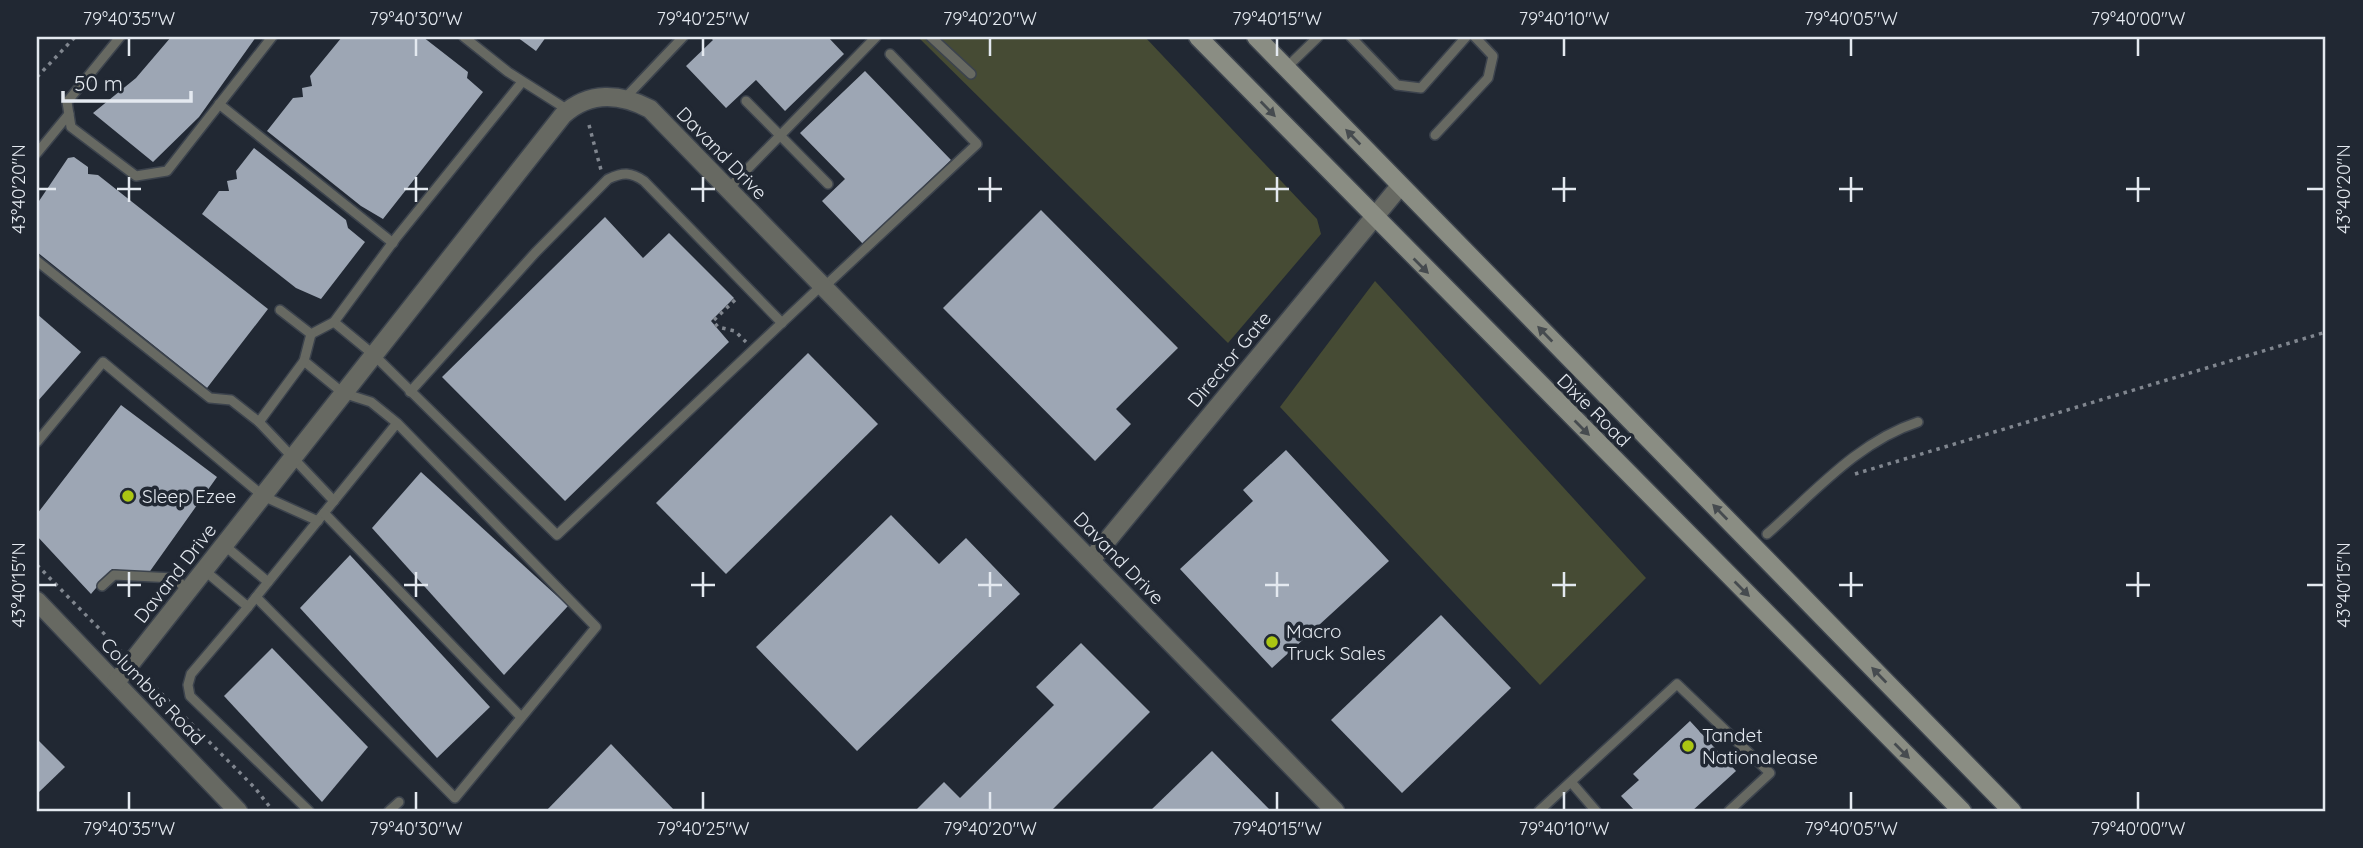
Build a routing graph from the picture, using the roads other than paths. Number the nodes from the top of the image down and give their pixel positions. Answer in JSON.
{"nodes":[{"id":1,"x":120,"y":37,"type":"edge"},
{"id":2,"x":272,"y":37,"type":"edge"},
{"id":3,"x":464,"y":37,"type":"edge"},
{"id":4,"x":683,"y":37,"type":"edge"},
{"id":5,"x":876,"y":37,"type":"edge"},
{"id":6,"x":931,"y":37,"type":"edge"},
{"id":7,"x":1198,"y":37,"type":"edge"},
{"id":8,"x":1256,"y":37,"type":"edge"},
{"id":9,"x":1318,"y":37,"type":"edge"},
{"id":10,"x":1351,"y":37,"type":"edge"},
{"id":11,"x":1466,"y":37,"type":"edge"},
{"id":12,"x":1475,"y":37,"type":"edge"},
{"id":13,"x":890,"y":54,"type":"dead end"},
{"id":14,"x":1286,"y":68,"type":"junction"},
{"id":15,"x":971,"y":74,"type":"dead end"},
{"id":16,"x":522,"y":82,"type":"junction"},
{"id":17,"x":625,"y":98,"type":"junction"},
{"id":18,"x":746,"y":101,"type":"dead end"},
{"id":19,"x":219,"y":104,"type":"junction"},
{"id":20,"x":568,"y":110,"type":"junction"},
{"id":21,"x":69,"y":114,"type":"junction"},
{"id":22,"x":1435,"y":135,"type":"dead end"},
{"id":23,"x":781,"y":136,"type":"junction"},
{"id":24,"x":37,"y":153,"type":"edge"},
{"id":25,"x":828,"y":184,"type":"dead end"},
{"id":26,"x":1400,"y":186,"type":"junction"},
{"id":27,"x":728,"y":189,"type":"junction"},
{"id":28,"x":1373,"y":218,"type":"junction"},
{"id":29,"x":393,"y":243,"type":"junction"},
{"id":30,"x":37,"y":261,"type":"edge"},
{"id":31,"x":823,"y":286,"type":"junction"},
{"id":32,"x":280,"y":310,"type":"dead end"},
{"id":33,"x":334,"y":322,"type":"junction"},
{"id":34,"x":782,"y":323,"type":"junction"},
{"id":35,"x":311,"y":334,"type":"junction"},
{"id":36,"x":374,"y":355,"type":"junction"},
{"id":37,"x":304,"y":361,"type":"junction"},
{"id":38,"x":410,"y":392,"type":"junction"},
{"id":39,"x":343,"y":393,"type":"junction"},
{"id":40,"x":259,"y":422,"type":"junction"},
{"id":41,"x":1918,"y":422,"type":"dead end"},
{"id":42,"x":397,"y":423,"type":"junction"},
{"id":43,"x":37,"y":442,"type":"edge"},
{"id":44,"x":292,"y":458,"type":"junction"},
{"id":45,"x":264,"y":496,"type":"junction"},
{"id":46,"x":334,"y":501,"type":"junction"},
{"id":47,"x":321,"y":517,"type":"junction"},
{"id":48,"x":1767,"y":534,"type":"dead end"},
{"id":49,"x":224,"y":545,"type":"junction"},
{"id":50,"x":1091,"y":560,"type":"junction"},
{"id":51,"x":204,"y":570,"type":"junction"},
{"id":52,"x":268,"y":582,"type":"junction"},
{"id":53,"x":102,"y":586,"type":"dead end"},
{"id":54,"x":188,"y":590,"type":"junction"},
{"id":55,"x":257,"y":597,"type":"junction"},
{"id":56,"x":37,"y":601,"type":"edge"},
{"id":57,"x":248,"y":607,"type":"junction"},
{"id":58,"x":116,"y":682,"type":"junction"},
{"id":59,"x":521,"y":717,"type":"junction"},
{"id":60,"x":1572,"y":782,"type":"junction"},
{"id":61,"x":399,"y":802,"type":"dead end"},
{"id":62,"x":238,"y":811,"type":"edge"},
{"id":63,"x":309,"y":811,"type":"edge"},
{"id":64,"x":389,"y":811,"type":"edge"},
{"id":65,"x":1335,"y":811,"type":"edge"},
{"id":66,"x":1539,"y":811,"type":"edge"},
{"id":67,"x":1596,"y":811,"type":"edge"},
{"id":68,"x":1729,"y":811,"type":"edge"},
{"id":69,"x":1962,"y":811,"type":"edge"},
{"id":70,"x":2012,"y":811,"type":"edge"}],
"edges":[{"from":1,"to":21,"type":"lane"},
{"from":2,"to":19,"type":"lane"},
{"from":3,"to":16,"type":"lane"},
{"from":4,"to":17,"type":"lane"},
{"from":5,"to":23,"type":"lane"},
{"from":6,"to":15,"type":"lane"},
{"from":7,"to":28,"type":"main road","name":"Dixie Road","one_way":true},
{"from":8,"to":14,"type":"main road","name":"Dixie Road"},
{"from":9,"to":14,"type":"lane"},
{"from":10,"to":11,"type":"lane"},
{"from":12,"to":22,"type":"lane"},
{"from":13,"to":31,"type":"lane"},
{"from":26,"to":14,"type":"main road","name":"Dixie Road","one_way":true},
{"from":16,"to":20,"type":"lane"},
{"from":16,"to":29,"type":"lane"},
{"from":17,"to":20,"type":"street","name":"Davand Drive"},
{"from":17,"to":27,"type":"street","name":"Davand Drive"},
{"from":18,"to":23,"type":"lane"},
{"from":19,"to":21,"type":"lane"},
{"from":19,"to":29,"type":"lane"},
{"from":20,"to":36,"type":"street","name":"Davand Drive"},
{"from":21,"to":24,"type":"lane"},
{"from":23,"to":25,"type":"lane"},
{"from":23,"to":27,"type":"lane"},
{"from":26,"to":28,"type":"street","name":"Director Gate"},
{"from":70,"to":26,"type":"main road","name":"Dixie Road","one_way":true},
{"from":27,"to":31,"type":"street","name":"Davand Drive"},
{"from":28,"to":50,"type":"street","name":"Director Gate"},
{"from":28,"to":69,"type":"main road","name":"Dixie Road","one_way":true},
{"from":29,"to":33,"type":"lane"},
{"from":30,"to":40,"type":"lane"},
{"from":31,"to":34,"type":"lane"},
{"from":31,"to":50,"type":"street","name":"Davand Drive"},
{"from":32,"to":35,"type":"lane"},
{"from":33,"to":35,"type":"lane"},
{"from":33,"to":36,"type":"lane"},
{"from":34,"to":38,"type":"lane"},
{"from":34,"to":38,"type":"lane"},
{"from":35,"to":37,"type":"lane"},
{"from":36,"to":38,"type":"lane"},
{"from":36,"to":39,"type":"street","name":"Davand Drive"},
{"from":37,"to":39,"type":"lane"},
{"from":37,"to":40,"type":"lane"},
{"from":39,"to":42,"type":"lane"},
{"from":39,"to":44,"type":"street","name":"Davand Drive"},
{"from":40,"to":44,"type":"lane"},
{"from":41,"to":48,"type":"lane"},
{"from":42,"to":46,"type":"lane"},
{"from":42,"to":59,"type":"lane"},
{"from":43,"to":45,"type":"lane"},
{"from":44,"to":45,"type":"street","name":"Davand Drive"},
{"from":44,"to":46,"type":"lane"},
{"from":45,"to":47,"type":"lane"},
{"from":45,"to":49,"type":"street","name":"Davand Drive"},
{"from":46,"to":47,"type":"lane"},
{"from":47,"to":52,"type":"lane"},
{"from":47,"to":59,"type":"lane"},
{"from":49,"to":51,"type":"street","name":"Davand Drive"},
{"from":49,"to":52,"type":"lane"},
{"from":50,"to":65,"type":"street","name":"Davand Drive"},
{"from":51,"to":54,"type":"street","name":"Davand Drive"},
{"from":51,"to":57,"type":"lane"},
{"from":52,"to":55,"type":"lane"},
{"from":53,"to":54,"type":"lane"},
{"from":54,"to":58,"type":"street","name":"Davand Drive"},
{"from":55,"to":57,"type":"lane"},
{"from":55,"to":59,"type":"lane"},
{"from":56,"to":58,"type":"street","name":"Columbus Road"},
{"from":57,"to":63,"type":"lane"},
{"from":58,"to":62,"type":"street","name":"Columbus Road"},
{"from":60,"to":66,"type":"lane"},
{"from":60,"to":67,"type":"lane"},
{"from":60,"to":68,"type":"lane"},
{"from":61,"to":64,"type":"lane"}]}
